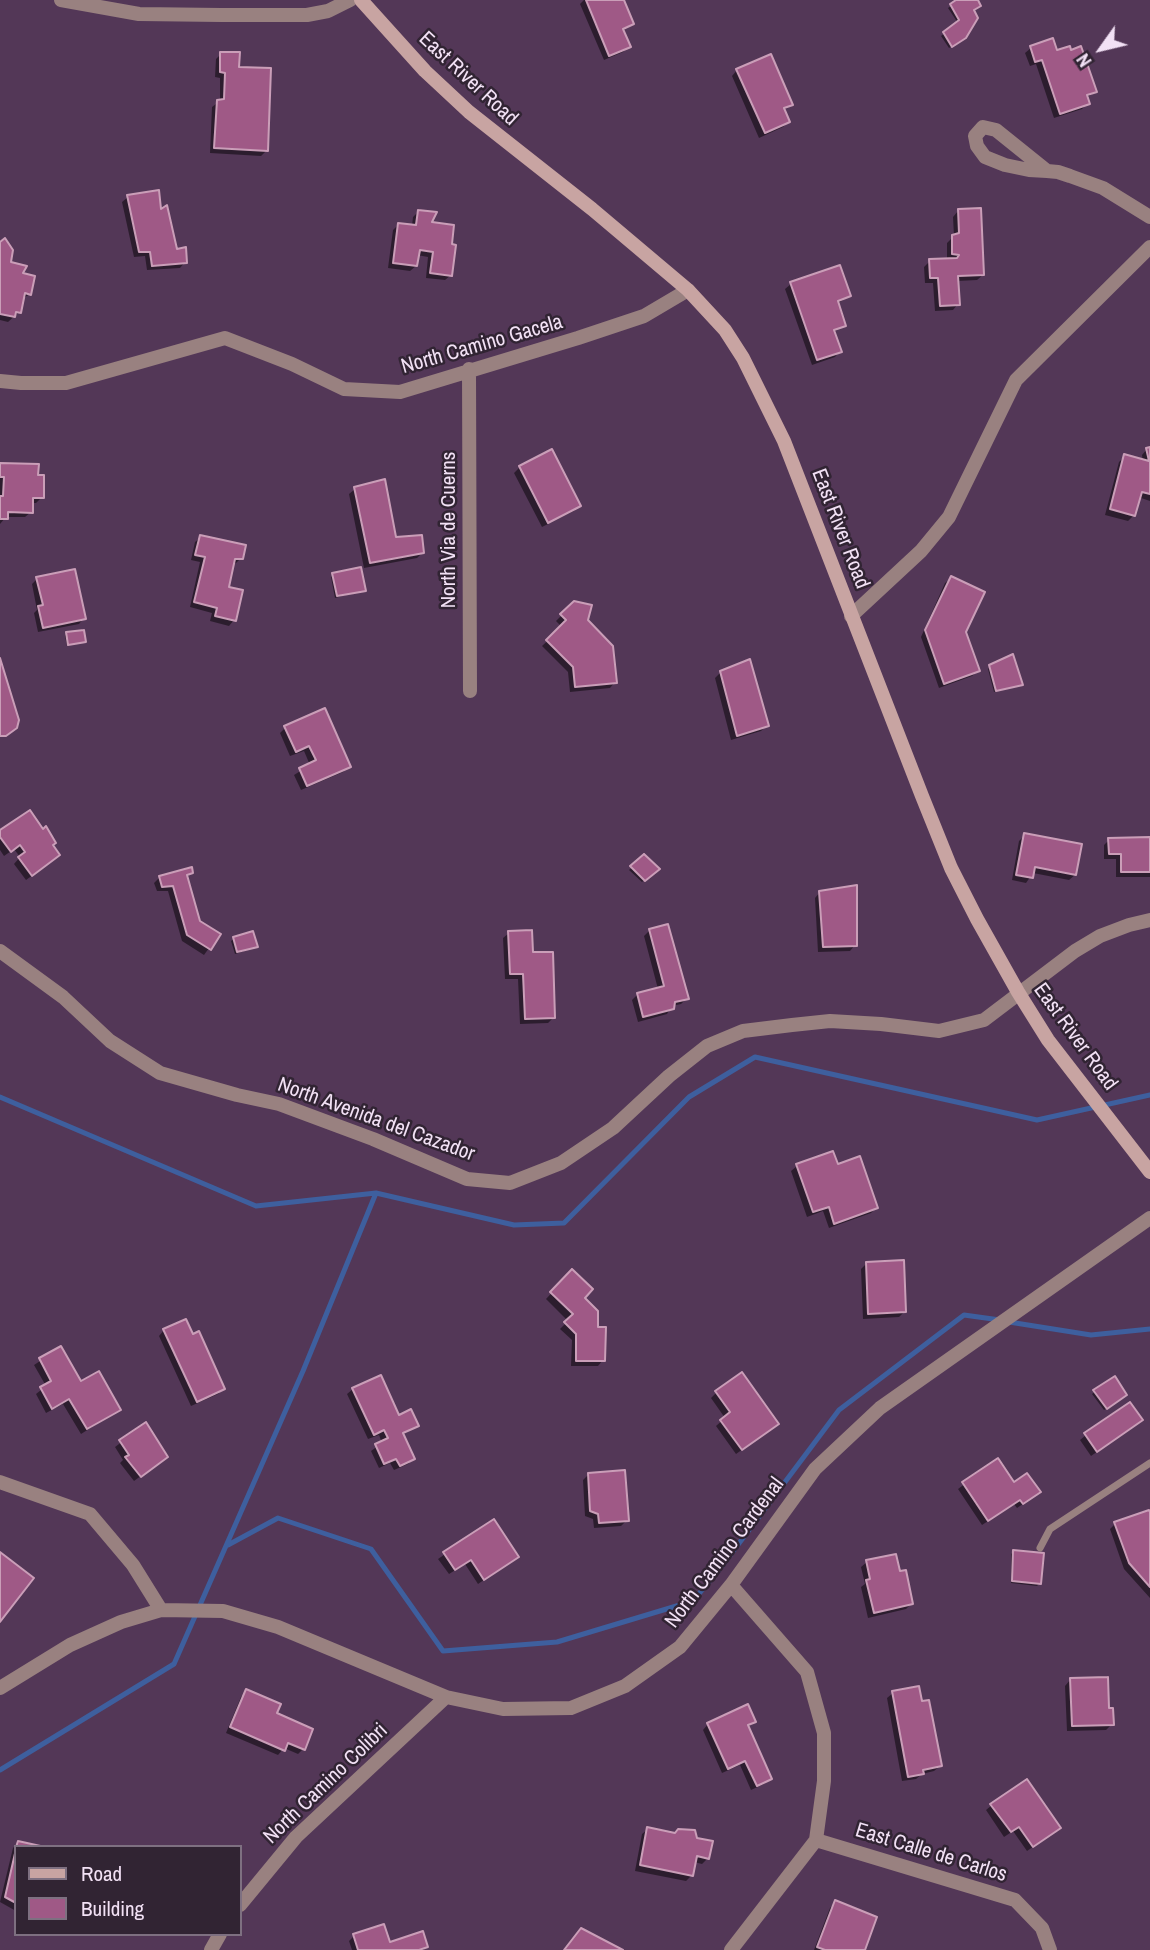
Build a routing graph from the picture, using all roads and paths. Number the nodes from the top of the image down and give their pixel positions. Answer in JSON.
{"nodes":[{"id":1,"x":61,"y":0,"type":"edge"},
{"id":2,"x":350,"y":0,"type":"edge"},
{"id":3,"x":361,"y":0,"type":"edge"},
{"id":4,"x":1047,"y":171,"type":"junction"},
{"id":5,"x":1150,"y":217,"type":"edge"},
{"id":6,"x":1150,"y":247,"type":"edge"},
{"id":7,"x":688,"y":290,"type":"junction"},
{"id":8,"x":469,"y":369,"type":"junction"},
{"id":9,"x":0,"y":381,"type":"edge"},
{"id":10,"x":850,"y":616,"type":"junction"},
{"id":11,"x":470,"y":691,"type":"dead end"},
{"id":12,"x":1150,"y":920,"type":"edge"},
{"id":13,"x":0,"y":951,"type":"edge"},
{"id":14,"x":1018,"y":992,"type":"junction"},
{"id":15,"x":1150,"y":1172,"type":"edge"},
{"id":16,"x":1150,"y":1217,"type":"edge"},
{"id":17,"x":1150,"y":1463,"type":"edge"},
{"id":18,"x":0,"y":1482,"type":"edge"},
{"id":19,"x":1040,"y":1548,"type":"dead end"},
{"id":20,"x":731,"y":1585,"type":"junction"},
{"id":21,"x":161,"y":1610,"type":"junction"},
{"id":22,"x":0,"y":1688,"type":"edge"},
{"id":23,"x":446,"y":1698,"type":"junction"},
{"id":24,"x":816,"y":1840,"type":"junction"},
{"id":25,"x":242,"y":1903,"type":"edge"},
{"id":26,"x":731,"y":1950,"type":"edge"},
{"id":27,"x":1050,"y":1950,"type":"edge"}],
"edges":[{"from":1,"to":2,"type":"street"},
{"from":3,"to":7,"type":"street","name":"East River Road"},
{"from":4,"to":4,"type":"street"},
{"from":4,"to":5,"type":"street"},
{"from":6,"to":10,"type":"street"},
{"from":7,"to":8,"type":"street","name":"North Camino Gacela"},
{"from":7,"to":10,"type":"street","name":"East River Road"},
{"from":8,"to":9,"type":"street","name":"North Camino Gacela"},
{"from":8,"to":11,"type":"street","name":"North Via de Cuerns"},
{"from":10,"to":14,"type":"street","name":"East River Road"},
{"from":12,"to":14,"type":"street","name":"North Avenida del Cazador"},
{"from":13,"to":14,"type":"street","name":"North Avenida del Cazador"},
{"from":14,"to":15,"type":"street","name":"East River Road"},
{"from":16,"to":20,"type":"street","name":"North Camino Cardenal"},
{"from":17,"to":19,"type":"lane"},
{"from":18,"to":21,"type":"street"},
{"from":20,"to":23,"type":"street","name":"North Camino Cardenal"},
{"from":20,"to":24,"type":"street"},
{"from":21,"to":22,"type":"street","name":"North Camino Cardenal"},
{"from":21,"to":23,"type":"street","name":"North Camino Cardenal"},
{"from":23,"to":25,"type":"street","name":"North Camino Colibri"},
{"from":24,"to":26,"type":"street"},
{"from":24,"to":27,"type":"street","name":"East Calle de Carlos"}]}
